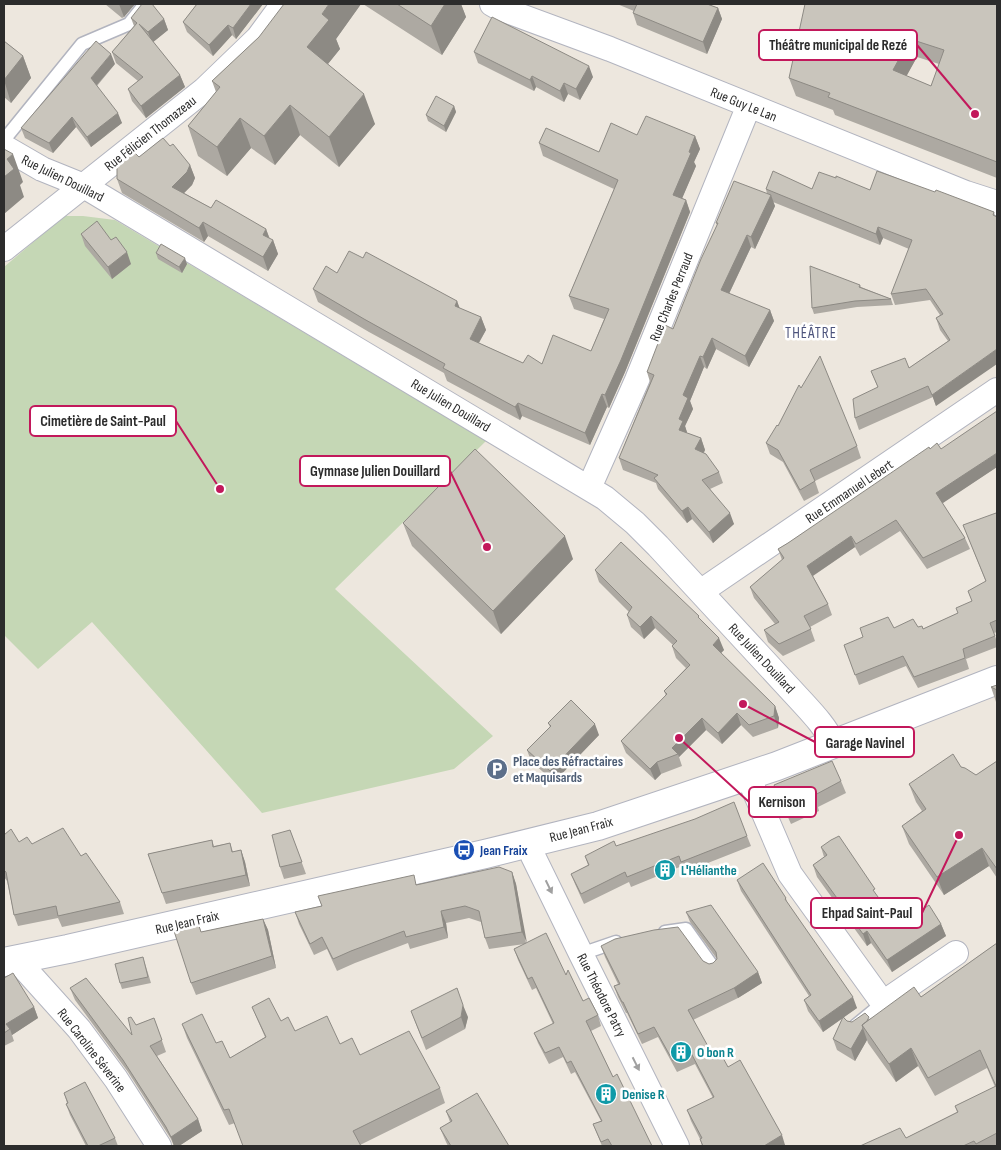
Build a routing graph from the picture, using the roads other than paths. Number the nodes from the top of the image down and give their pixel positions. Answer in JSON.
{"nodes":[{"id":1,"x":145,"y":4,"type":"edge"},
{"id":2,"x":283,"y":4,"type":"edge"},
{"id":3,"x":492,"y":4,"type":"edge"},
{"id":4,"x":749,"y":105,"type":"junction"},
{"id":5,"x":4,"y":140,"type":"edge"},
{"id":6,"x":4,"y":147,"type":"edge"},
{"id":7,"x":84,"y":186,"type":"junction"},
{"id":8,"x":997,"y":203,"type":"edge"},
{"id":9,"x":4,"y":249,"type":"edge"},
{"id":10,"x":997,"y":390,"type":"edge"},
{"id":11,"x":589,"y":488,"type":"junction"},
{"id":12,"x":702,"y":593,"type":"junction"},
{"id":13,"x":997,"y":680,"type":"edge"},
{"id":14,"x":833,"y":743,"type":"junction"},
{"id":15,"x":748,"y":776,"type":"junction"},
{"id":16,"x":530,"y":842,"type":"junction"},
{"id":17,"x":657,"y":933,"type":"edge"},
{"id":18,"x":631,"y":938,"type":"edge"},
{"id":19,"x":956,"y":953,"type":"dead end"},
{"id":20,"x":581,"y":954,"type":"junction"},
{"id":21,"x":10,"y":961,"type":"edge"},
{"id":22,"x":713,"y":967,"type":"edge"},
{"id":23,"x":883,"y":1002,"type":"junction"},
{"id":24,"x":854,"y":1026,"type":"edge"},
{"id":25,"x":159,"y":1146,"type":"edge"},
{"id":26,"x":677,"y":1146,"type":"edge"}],
"edges":[{"from":1,"to":5,"type":"lane"},
{"from":2,"to":7,"type":"street","name":"Rue Félicien Thomazeau"},
{"from":3,"to":4,"type":"street","name":"Rue Guy Le Lan"},
{"from":4,"to":8,"type":"street","name":"Rue Guy Le Lan"},
{"from":4,"to":11,"type":"street","name":"Rue Charles Perraud"},
{"from":6,"to":7,"type":"street","name":"Rue Julien Douillard"},
{"from":7,"to":9,"type":"street","name":"Rue Félicien Thomazeau"},
{"from":7,"to":11,"type":"street","name":"Rue Julien Douillard"},
{"from":10,"to":12,"type":"street","name":"Rue Emmanuel Lebert"},
{"from":11,"to":12,"type":"street","name":"Rue Julien Douillard"},
{"from":12,"to":14,"type":"street","name":"Rue Julien Douillard"},
{"from":13,"to":14,"type":"street","name":"Rue Jean Fraix"},
{"from":14,"to":15,"type":"street","name":"Rue Jean Fraix"},
{"from":15,"to":16,"type":"street","name":"Rue Jean Fraix"},
{"from":15,"to":23,"type":"street"},
{"from":16,"to":20,"type":"street","name":"Rue Théodore Patry","one_way":true},
{"from":16,"to":21,"type":"street","name":"Rue Jean Fraix"},
{"from":17,"to":22,"type":"lane"},
{"from":18,"to":20,"type":"lane"},
{"from":19,"to":23,"type":"street"},
{"from":20,"to":26,"type":"street","name":"Rue Théodore Patry","one_way":true},
{"from":21,"to":25,"type":"street","name":"Rue Caroline Séverine"},
{"from":23,"to":24,"type":"lane"}]}
